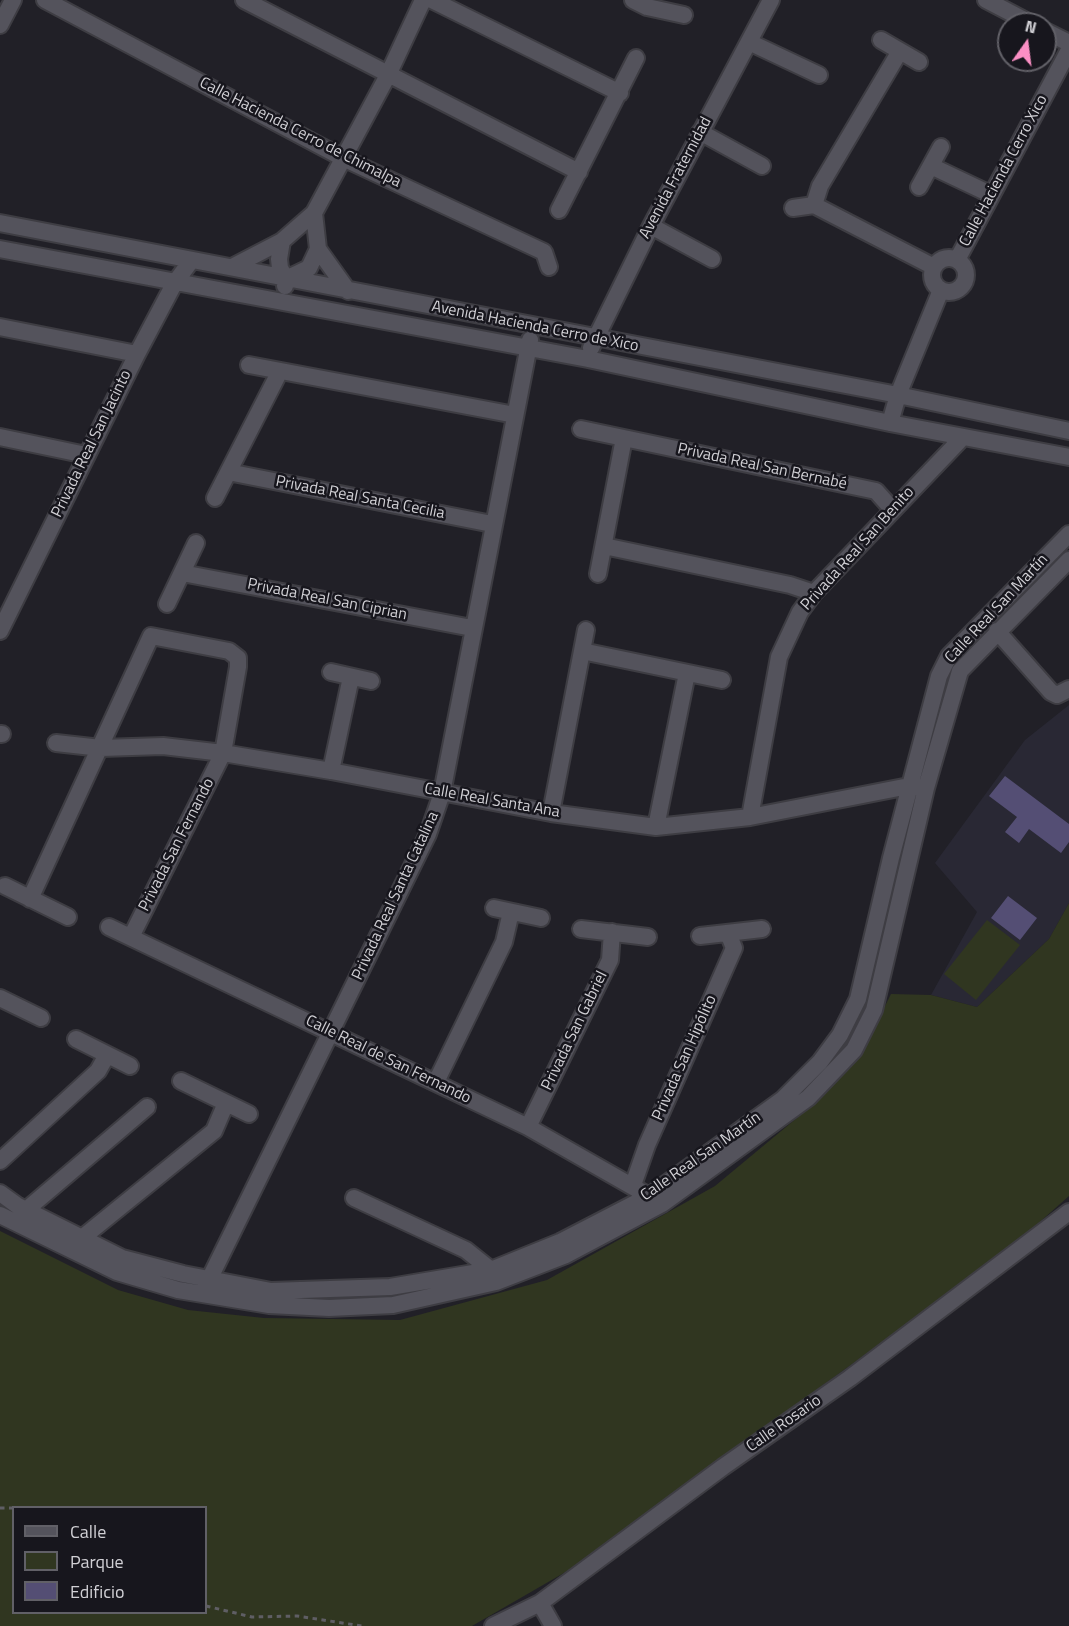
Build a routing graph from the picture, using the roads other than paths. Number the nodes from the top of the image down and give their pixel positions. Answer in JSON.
{"nodes":[{"id":1,"x":13,"y":0,"type":"edge"},
{"id":2,"x":45,"y":0,"type":"edge"},
{"id":3,"x":244,"y":0,"type":"edge"},
{"id":4,"x":423,"y":0,"type":"edge"},
{"id":5,"x":432,"y":0,"type":"edge"},
{"id":6,"x":633,"y":0,"type":"edge"},
{"id":7,"x":771,"y":0,"type":"edge"},
{"id":8,"x":986,"y":0,"type":"edge"},
{"id":9,"x":1009,"y":12,"type":"edge"},
{"id":10,"x":684,"y":15,"type":"dead end"},
{"id":11,"x":0,"y":25,"type":"edge"},
{"id":12,"x":881,"y":40,"type":"dead end"},
{"id":13,"x":749,"y":42,"type":"junction"},
{"id":14,"x":1069,"y":50,"type":"edge"},
{"id":15,"x":900,"y":51,"type":"junction"},
{"id":16,"x":636,"y":58,"type":"dead end"},
{"id":17,"x":920,"y":62,"type":"dead end"},
{"id":18,"x":388,"y":75,"type":"junction"},
{"id":19,"x":819,"y":75,"type":"dead end"},
{"id":20,"x":620,"y":93,"type":"junction"},
{"id":21,"x":700,"y":132,"type":"junction"},
{"id":22,"x":941,"y":147,"type":"dead end"},
{"id":23,"x":343,"y":158,"type":"junction"},
{"id":24,"x":762,"y":166,"type":"dead end"},
{"id":25,"x":930,"y":166,"type":"junction"},
{"id":26,"x":579,"y":172,"type":"junction"},
{"id":27,"x":919,"y":187,"type":"dead end"},
{"id":28,"x":990,"y":194,"type":"junction"},
{"id":29,"x":814,"y":205,"type":"junction"},
{"id":30,"x":793,"y":208,"type":"dead end"},
{"id":31,"x":559,"y":210,"type":"dead end"},
{"id":32,"x":315,"y":213,"type":"junction"},
{"id":33,"x":0,"y":223,"type":"edge"},
{"id":34,"x":651,"y":226,"type":"junction"},
{"id":35,"x":282,"y":241,"type":"junction"},
{"id":36,"x":0,"y":249,"type":"edge"},
{"id":37,"x":318,"y":249,"type":"junction"},
{"id":38,"x":712,"y":259,"type":"dead end"},
{"id":39,"x":957,"y":260,"type":"junction"},
{"id":40,"x":191,"y":261,"type":"junction"},
{"id":41,"x":232,"y":267,"type":"junction"},
{"id":42,"x":549,"y":267,"type":"dead end"},
{"id":43,"x":934,"y":267,"type":"junction"},
{"id":44,"x":286,"y":279,"type":"junction"},
{"id":45,"x":174,"y":284,"type":"junction"},
{"id":46,"x":941,"y":290,"type":"junction"},
{"id":47,"x":348,"y":291,"type":"junction"},
{"id":48,"x":283,"y":302,"type":"junction"},
{"id":49,"x":532,"y":326,"type":"junction"},
{"id":50,"x":0,"y":327,"type":"edge"},
{"id":51,"x":593,"y":338,"type":"junction"},
{"id":52,"x":528,"y":349,"type":"junction"},
{"id":53,"x":137,"y":354,"type":"junction"},
{"id":54,"x":588,"y":359,"type":"junction"},
{"id":55,"x":249,"y":365,"type":"dead end"},
{"id":56,"x":280,"y":371,"type":"junction"},
{"id":57,"x":898,"y":395,"type":"junction"},
{"id":58,"x":515,"y":415,"type":"junction"},
{"id":59,"x":890,"y":423,"type":"junction"},
{"id":60,"x":581,"y":429,"type":"dead end"},
{"id":61,"x":1069,"y":431,"type":"edge"},
{"id":62,"x":0,"y":437,"type":"edge"},
{"id":63,"x":963,"y":437,"type":"junction"},
{"id":64,"x":624,"y":438,"type":"junction"},
{"id":65,"x":86,"y":455,"type":"junction"},
{"id":66,"x":1069,"y":457,"type":"edge"},
{"id":67,"x":228,"y":472,"type":"junction"},
{"id":68,"x":215,"y":498,"type":"dead end"},
{"id":69,"x":892,"y":509,"type":"junction"},
{"id":70,"x":492,"y":524,"type":"junction"},
{"id":71,"x":1069,"y":534,"type":"edge"},
{"id":72,"x":196,"y":543,"type":"dead end"},
{"id":73,"x":604,"y":546,"type":"junction"},
{"id":74,"x":1069,"y":560,"type":"edge"},
{"id":75,"x":182,"y":573,"type":"junction"},
{"id":76,"x":598,"y":574,"type":"dead end"},
{"id":77,"x":814,"y":593,"type":"junction"},
{"id":78,"x":167,"y":604,"type":"dead end"},
{"id":79,"x":472,"y":628,"type":"junction"},
{"id":80,"x":586,"y":630,"type":"dead end"},
{"id":81,"x":0,"y":631,"type":"edge"},
{"id":82,"x":997,"y":631,"type":"junction"},
{"id":83,"x":582,"y":651,"type":"junction"},
{"id":84,"x":331,"y":672,"type":"dead end"},
{"id":85,"x":687,"y":673,"type":"junction"},
{"id":86,"x":351,"y":677,"type":"junction"},
{"id":87,"x":722,"y":680,"type":"dead end"},
{"id":88,"x":371,"y":681,"type":"dead end"},
{"id":89,"x":1063,"y":692,"type":"edge"},
{"id":90,"x":56,"y":743,"type":"dead end"},
{"id":91,"x":101,"y":748,"type":"junction"},
{"id":92,"x":223,"y":753,"type":"junction"},
{"id":93,"x":332,"y":771,"type":"junction"},
{"id":94,"x":918,"y":787,"type":"junction"},
{"id":95,"x":442,"y":793,"type":"junction"},
{"id":96,"x":551,"y":813,"type":"junction"},
{"id":97,"x":750,"y":817,"type":"junction"},
{"id":98,"x":656,"y":827,"type":"junction"},
{"id":99,"x":5,"y":886,"type":"dead end"},
{"id":100,"x":30,"y":899,"type":"junction"},
{"id":101,"x":494,"y":908,"type":"dead end"},
{"id":102,"x":511,"y":912,"type":"junction"},
{"id":103,"x":68,"y":917,"type":"dead end"},
{"id":104,"x":541,"y":918,"type":"dead end"},
{"id":105,"x":109,"y":927,"type":"dead end"},
{"id":106,"x":581,"y":929,"type":"dead end"},
{"id":107,"x":762,"y":929,"type":"dead end"},
{"id":108,"x":612,"y":932,"type":"junction"},
{"id":109,"x":728,"y":933,"type":"junction"},
{"id":110,"x":700,"y":936,"type":"dead end"},
{"id":111,"x":130,"y":937,"type":"junction"},
{"id":112,"x":648,"y":937,"type":"dead end"},
{"id":113,"x":1,"y":999,"type":"edge"},
{"id":114,"x":41,"y":1018,"type":"dead end"},
{"id":115,"x":331,"y":1032,"type":"junction"},
{"id":116,"x":76,"y":1038,"type":"dead end"},
{"id":117,"x":107,"y":1055,"type":"junction"},
{"id":118,"x":130,"y":1066,"type":"dead end"},
{"id":119,"x":182,"y":1081,"type":"dead end"},
{"id":120,"x":435,"y":1082,"type":"junction"},
{"id":121,"x":226,"y":1103,"type":"junction"},
{"id":122,"x":147,"y":1107,"type":"dead end"},
{"id":123,"x":249,"y":1114,"type":"dead end"},
{"id":124,"x":528,"y":1127,"type":"junction"},
{"id":125,"x":0,"y":1161,"type":"edge"},
{"id":126,"x":633,"y":1185,"type":"junction"},
{"id":127,"x":0,"y":1193,"type":"edge"},
{"id":128,"x":354,"y":1198,"type":"dead end"},
{"id":129,"x":656,"y":1200,"type":"junction"},
{"id":130,"x":26,"y":1210,"type":"junction"},
{"id":131,"x":1069,"y":1212,"type":"edge"},
{"id":132,"x":0,"y":1215,"type":"edge"},
{"id":133,"x":82,"y":1238,"type":"junction"},
{"id":134,"x":491,"y":1270,"type":"junction"},
{"id":135,"x":209,"y":1279,"type":"junction"},
{"id":136,"x":202,"y":1296,"type":"junction"},
{"id":137,"x":540,"y":1603,"type":"junction"},
{"id":138,"x":493,"y":1626,"type":"edge"},
{"id":139,"x":553,"y":1626,"type":"edge"}],
"edges":[{"from":1,"to":11,"type":"street"},
{"from":2,"to":23,"type":"street","name":"Calle Hacienda Cerro de Chimalpa"},
{"from":3,"to":18,"type":"street"},
{"from":4,"to":18,"type":"street"},
{"from":5,"to":20,"type":"street"},
{"from":6,"to":10,"type":"street"},
{"from":7,"to":13,"type":"street","name":"Avenida Fraternidad"},
{"from":8,"to":9,"type":"street"},
{"from":12,"to":15,"type":"street"},
{"from":13,"to":19,"type":"street"},
{"from":13,"to":21,"type":"street","name":"Avenida Fraternidad"},
{"from":14,"to":28,"type":"street","name":"Calle Hacienda Cerro Xico"},
{"from":15,"to":17,"type":"street"},
{"from":15,"to":29,"type":"street"},
{"from":16,"to":20,"type":"street"},
{"from":18,"to":23,"type":"street"},
{"from":18,"to":26,"type":"street"},
{"from":20,"to":26,"type":"street"},
{"from":21,"to":24,"type":"street"},
{"from":21,"to":34,"type":"street","name":"Avenida Fraternidad"},
{"from":22,"to":25,"type":"street"},
{"from":23,"to":32,"type":"street"},
{"from":23,"to":42,"type":"street","name":"Calle Hacienda Cerro de Chimalpa"},
{"from":25,"to":27,"type":"street"},
{"from":25,"to":28,"type":"street"},
{"from":26,"to":31,"type":"street"},
{"from":28,"to":39,"type":"street","name":"Calle Hacienda Cerro Xico"},
{"from":29,"to":30,"type":"street"},
{"from":29,"to":43,"type":"street"},
{"from":32,"to":35,"type":"street"},
{"from":32,"to":37,"type":"street"},
{"from":33,"to":40,"type":"street","name":"Avenida Hacienda Cerro de Xico"},
{"from":34,"to":38,"type":"street"},
{"from":34,"to":51,"type":"street","name":"Avenida Fraternidad"},
{"from":35,"to":41,"type":"street"},
{"from":35,"to":44,"type":"street"},
{"from":36,"to":45,"type":"street","name":"Avenida Hacienda Cerro de Xico"},
{"from":37,"to":44,"type":"street"},
{"from":37,"to":47,"type":"street"},
{"from":39,"to":43,"type":"street"},
{"from":39,"to":46,"type":"street"},
{"from":40,"to":41,"type":"street","name":"Avenida Hacienda Cerro de Xico"},
{"from":40,"to":45,"type":"street","name":"Privada Real San Jacinto"},
{"from":41,"to":44,"type":"street","name":"Avenida Hacienda Cerro de Xico"},
{"from":43,"to":46,"type":"street"},
{"from":44,"to":47,"type":"street","name":"Avenida Hacienda Cerro de Xico"},
{"from":44,"to":48,"type":"street"},
{"from":45,"to":48,"type":"street","name":"Avenida Hacienda Cerro de Xico"},
{"from":45,"to":53,"type":"street","name":"Privada Real San Jacinto"},
{"from":46,"to":57,"type":"street"},
{"from":47,"to":49,"type":"street","name":"Avenida Hacienda Cerro de Xico"},
{"from":48,"to":52,"type":"street","name":"Avenida Hacienda Cerro de Xico"},
{"from":49,"to":51,"type":"street","name":"Avenida Hacienda Cerro de Xico"},
{"from":49,"to":52,"type":"street","name":"Privada Real Santa Catalina"},
{"from":50,"to":53,"type":"street"},
{"from":51,"to":54,"type":"street","name":"Avenida Fraternidad"},
{"from":51,"to":57,"type":"street","name":"Avenida Hacienda Cerro de Xico"},
{"from":52,"to":54,"type":"street","name":"Avenida Hacienda Cerro de Xico"},
{"from":52,"to":58,"type":"street","name":"Privada Real Santa Catalina"},
{"from":53,"to":65,"type":"street","name":"Privada Real San Jacinto"},
{"from":54,"to":59,"type":"street","name":"Avenida Hacienda Cerro de Xico"},
{"from":55,"to":56,"type":"street"},
{"from":56,"to":58,"type":"street"},
{"from":56,"to":67,"type":"street"},
{"from":57,"to":59,"type":"street"},
{"from":57,"to":61,"type":"street","name":"Avenida Hacienda Cerro de Xico"},
{"from":58,"to":70,"type":"street","name":"Privada Real Santa Catalina"},
{"from":59,"to":63,"type":"street","name":"Avenida Hacienda Cerro de Xico"},
{"from":60,"to":64,"type":"street","name":"Privada Real San Bernabé"},
{"from":62,"to":65,"type":"street"},
{"from":63,"to":66,"type":"street","name":"Avenida Hacienda Cerro de Xico"},
{"from":63,"to":69,"type":"street","name":"Privada Real San Benito"},
{"from":64,"to":69,"type":"street","name":"Privada Real San Bernabé"},
{"from":64,"to":73,"type":"street"},
{"from":65,"to":81,"type":"street","name":"Privada Real San Jacinto"},
{"from":67,"to":68,"type":"street"},
{"from":67,"to":70,"type":"street","name":"Privada Real Santa Cecilia"},
{"from":69,"to":77,"type":"street","name":"Privada Real San Benito"},
{"from":70,"to":79,"type":"street","name":"Privada Real Santa Catalina"},
{"from":71,"to":94,"type":"street","name":"Calle Real San Martín"},
{"from":72,"to":75,"type":"street"},
{"from":73,"to":76,"type":"street"},
{"from":73,"to":77,"type":"street"},
{"from":74,"to":82,"type":"street","name":"Calle Real San Martín"},
{"from":75,"to":78,"type":"street"},
{"from":75,"to":79,"type":"street","name":"Privada Real San Ciprian"},
{"from":77,"to":97,"type":"street","name":"Privada Real San Benito"},
{"from":79,"to":95,"type":"street","name":"Privada Real Santa Catalina"},
{"from":80,"to":83,"type":"street"},
{"from":82,"to":89,"type":"street"},
{"from":82,"to":94,"type":"street","name":"Calle Real San Martín"},
{"from":83,"to":85,"type":"street"},
{"from":83,"to":96,"type":"street"},
{"from":84,"to":86,"type":"street"},
{"from":85,"to":87,"type":"street"},
{"from":85,"to":98,"type":"street"},
{"from":86,"to":88,"type":"street"},
{"from":86,"to":93,"type":"street"},
{"from":90,"to":91,"type":"street","name":"Calle Real Santa Ana"},
{"from":91,"to":92,"type":"street","name":"Calle Real Santa Ana"},
{"from":91,"to":92,"type":"street","name":"Privada San Fernando"},
{"from":91,"to":100,"type":"street"},
{"from":92,"to":93,"type":"street","name":"Calle Real Santa Ana"},
{"from":92,"to":111,"type":"street","name":"Privada San Fernando"},
{"from":93,"to":95,"type":"street","name":"Calle Real Santa Ana"},
{"from":94,"to":97,"type":"street","name":"Calle Real Santa Ana"},
{"from":94,"to":129,"type":"street","name":"Calle Real San Martín"},
{"from":95,"to":96,"type":"street","name":"Calle Real Santa Ana"},
{"from":95,"to":115,"type":"street","name":"Privada Real Santa Catalina"},
{"from":96,"to":98,"type":"street","name":"Calle Real Santa Ana"},
{"from":97,"to":98,"type":"street","name":"Calle Real Santa Ana"},
{"from":99,"to":100,"type":"street"},
{"from":100,"to":103,"type":"street"},
{"from":101,"to":102,"type":"street"},
{"from":102,"to":104,"type":"street"},
{"from":102,"to":120,"type":"street"},
{"from":105,"to":111,"type":"street","name":"Calle Real de San Fernando"},
{"from":106,"to":108,"type":"street"},
{"from":107,"to":109,"type":"street"},
{"from":108,"to":112,"type":"street"},
{"from":108,"to":124,"type":"street","name":"Privada San Gabriel"},
{"from":109,"to":110,"type":"street"},
{"from":109,"to":126,"type":"street","name":"Privada San Hipólito"},
{"from":111,"to":115,"type":"street","name":"Calle Real de San Fernando"},
{"from":113,"to":114,"type":"street"},
{"from":115,"to":120,"type":"street","name":"Calle Real de San Fernando"},
{"from":115,"to":135,"type":"street","name":"Privada Real Santa Catalina"},
{"from":116,"to":117,"type":"street"},
{"from":117,"to":118,"type":"street"},
{"from":117,"to":125,"type":"street"},
{"from":119,"to":121,"type":"street"},
{"from":120,"to":124,"type":"street","name":"Calle Real de San Fernando"},
{"from":121,"to":123,"type":"street"},
{"from":121,"to":133,"type":"street"},
{"from":122,"to":130,"type":"street"},
{"from":124,"to":126,"type":"street","name":"Calle Real de San Fernando"},
{"from":126,"to":129,"type":"street","name":"Calle Real de San Fernando"},
{"from":127,"to":130,"type":"street","name":"Calle Real San Martín"},
{"from":128,"to":134,"type":"street"},
{"from":129,"to":134,"type":"street","name":"Calle Real San Martín"},
{"from":129,"to":136,"type":"street","name":"Calle Real San Martín"},
{"from":130,"to":133,"type":"street","name":"Calle Real San Martín"},
{"from":131,"to":137,"type":"street","name":"Calle Rosario"},
{"from":132,"to":136,"type":"street","name":"Calle Real San Martín"},
{"from":133,"to":135,"type":"street","name":"Calle Real San Martín"},
{"from":134,"to":135,"type":"street","name":"Calle Real San Martín"},
{"from":135,"to":136,"type":"street","name":"Privada Real Santa Catalina"},
{"from":137,"to":138,"type":"street","name":"Calle Rosario"},
{"from":137,"to":139,"type":"street"}]}
